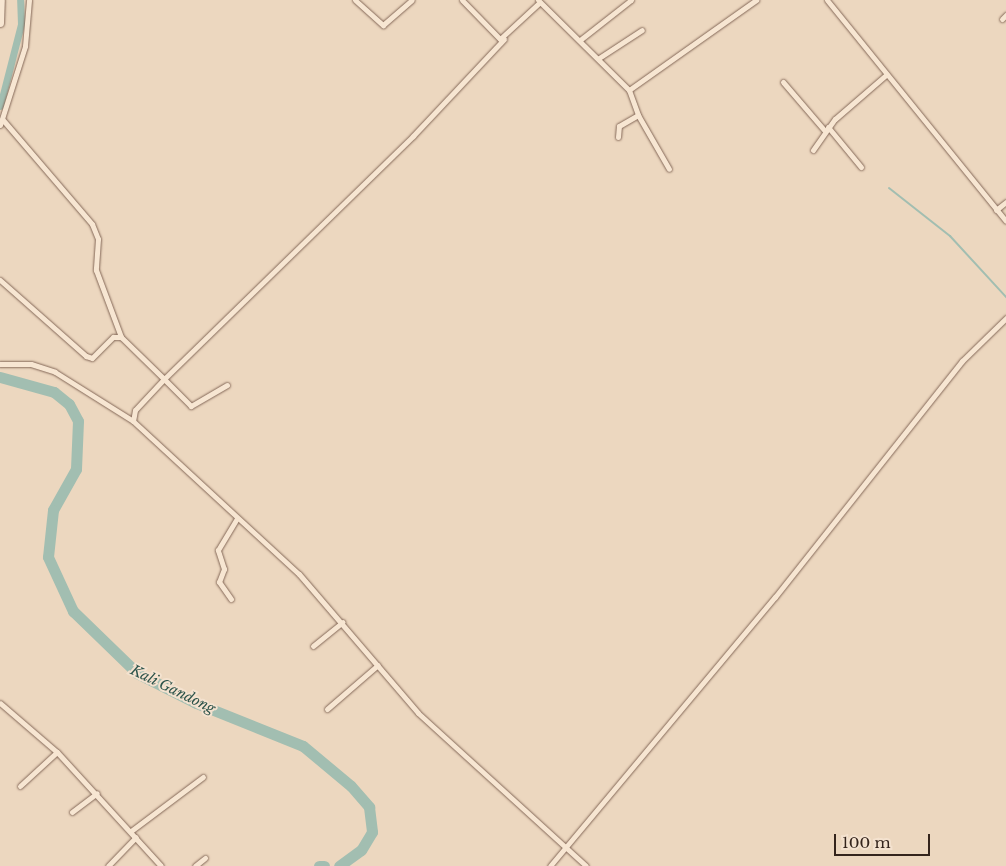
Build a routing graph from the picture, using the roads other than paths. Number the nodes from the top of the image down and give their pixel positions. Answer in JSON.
{"nodes":[{"id":1,"x":1,"y":0,"type":"edge"},
{"id":2,"x":29,"y":0,"type":"edge"},
{"id":3,"x":355,"y":0,"type":"edge"},
{"id":4,"x":412,"y":0,"type":"edge"},
{"id":5,"x":462,"y":0,"type":"edge"},
{"id":6,"x":631,"y":0,"type":"edge"},
{"id":7,"x":756,"y":0,"type":"edge"},
{"id":8,"x":827,"y":0,"type":"edge"},
{"id":9,"x":538,"y":1,"type":"edge"},
{"id":10,"x":0,"y":23,"type":"edge"},
{"id":11,"x":642,"y":30,"type":"dead end"},
{"id":12,"x":504,"y":39,"type":"junction"},
{"id":13,"x":580,"y":40,"type":"junction"},
{"id":14,"x":599,"y":58,"type":"junction"},
{"id":15,"x":886,"y":75,"type":"junction"},
{"id":16,"x":783,"y":82,"type":"dead end"},
{"id":17,"x":629,"y":90,"type":"junction"},
{"id":18,"x":638,"y":115,"type":"junction"},
{"id":19,"x":3,"y":120,"type":"junction"},
{"id":20,"x":0,"y":125,"type":"edge"},
{"id":21,"x":827,"y":129,"type":"junction"},
{"id":22,"x":618,"y":137,"type":"dead end"},
{"id":23,"x":813,"y":150,"type":"dead end"},
{"id":24,"x":861,"y":167,"type":"dead end"},
{"id":25,"x":669,"y":169,"type":"dead end"},
{"id":26,"x":1006,"y":202,"type":"edge"},
{"id":27,"x":996,"y":210,"type":"junction"},
{"id":28,"x":1006,"y":221,"type":"edge"},
{"id":29,"x":0,"y":280,"type":"edge"},
{"id":30,"x":1006,"y":318,"type":"edge"},
{"id":31,"x":121,"y":337,"type":"junction"},
{"id":32,"x":0,"y":364,"type":"edge"},
{"id":33,"x":164,"y":379,"type":"junction"},
{"id":34,"x":227,"y":385,"type":"dead end"},
{"id":35,"x":133,"y":421,"type":"junction"},
{"id":36,"x":237,"y":518,"type":"junction"},
{"id":37,"x":231,"y":600,"type":"dead end"},
{"id":38,"x":343,"y":622,"type":"junction"},
{"id":39,"x":313,"y":646,"type":"dead end"},
{"id":40,"x":378,"y":665,"type":"junction"},
{"id":41,"x":0,"y":703,"type":"edge"},
{"id":42,"x":327,"y":708,"type":"dead end"},
{"id":43,"x":57,"y":752,"type":"junction"},
{"id":44,"x":203,"y":777,"type":"dead end"},
{"id":45,"x":20,"y":786,"type":"dead end"},
{"id":46,"x":97,"y":793,"type":"junction"},
{"id":47,"x":72,"y":812,"type":"dead end"},
{"id":48,"x":131,"y":831,"type":"junction"},
{"id":49,"x":136,"y":837,"type":"junction"},
{"id":50,"x":564,"y":849,"type":"junction"},
{"id":51,"x":205,"y":858,"type":"dead end"},
{"id":52,"x":108,"y":866,"type":"edge"},
{"id":53,"x":161,"y":866,"type":"edge"},
{"id":54,"x":195,"y":866,"type":"edge"},
{"id":55,"x":550,"y":866,"type":"edge"},
{"id":56,"x":586,"y":866,"type":"edge"}],
"edges":[{"from":1,"to":10,"type":"street"},
{"from":2,"to":19,"type":"street"},
{"from":3,"to":4,"type":"street"},
{"from":5,"to":12,"type":"street"},
{"from":6,"to":13,"type":"street"},
{"from":7,"to":17,"type":"street"},
{"from":8,"to":15,"type":"street"},
{"from":9,"to":12,"type":"street"},
{"from":9,"to":13,"type":"street"},
{"from":11,"to":14,"type":"street"},
{"from":12,"to":33,"type":"street"},
{"from":13,"to":14,"type":"street"},
{"from":14,"to":17,"type":"street"},
{"from":15,"to":21,"type":"street"},
{"from":15,"to":27,"type":"street"},
{"from":16,"to":21,"type":"street"},
{"from":17,"to":18,"type":"street"},
{"from":18,"to":22,"type":"street"},
{"from":18,"to":25,"type":"street"},
{"from":19,"to":20,"type":"street"},
{"from":19,"to":31,"type":"street"},
{"from":21,"to":23,"type":"street"},
{"from":21,"to":24,"type":"street"},
{"from":26,"to":27,"type":"street"},
{"from":27,"to":28,"type":"street"},
{"from":29,"to":31,"type":"street"},
{"from":30,"to":50,"type":"street"},
{"from":31,"to":33,"type":"street"},
{"from":32,"to":35,"type":"street"},
{"from":33,"to":34,"type":"street"},
{"from":33,"to":35,"type":"street"},
{"from":35,"to":36,"type":"street"},
{"from":36,"to":37,"type":"street"},
{"from":36,"to":38,"type":"street"},
{"from":38,"to":39,"type":"street"},
{"from":38,"to":40,"type":"street"},
{"from":40,"to":42,"type":"street"},
{"from":40,"to":50,"type":"street"},
{"from":41,"to":43,"type":"street"},
{"from":43,"to":45,"type":"street"},
{"from":43,"to":46,"type":"street"},
{"from":44,"to":48,"type":"street"},
{"from":46,"to":47,"type":"street"},
{"from":46,"to":48,"type":"street"},
{"from":48,"to":49,"type":"street"},
{"from":49,"to":52,"type":"street"},
{"from":49,"to":53,"type":"street"},
{"from":50,"to":55,"type":"street"},
{"from":50,"to":56,"type":"street"},
{"from":51,"to":54,"type":"street"}]}
